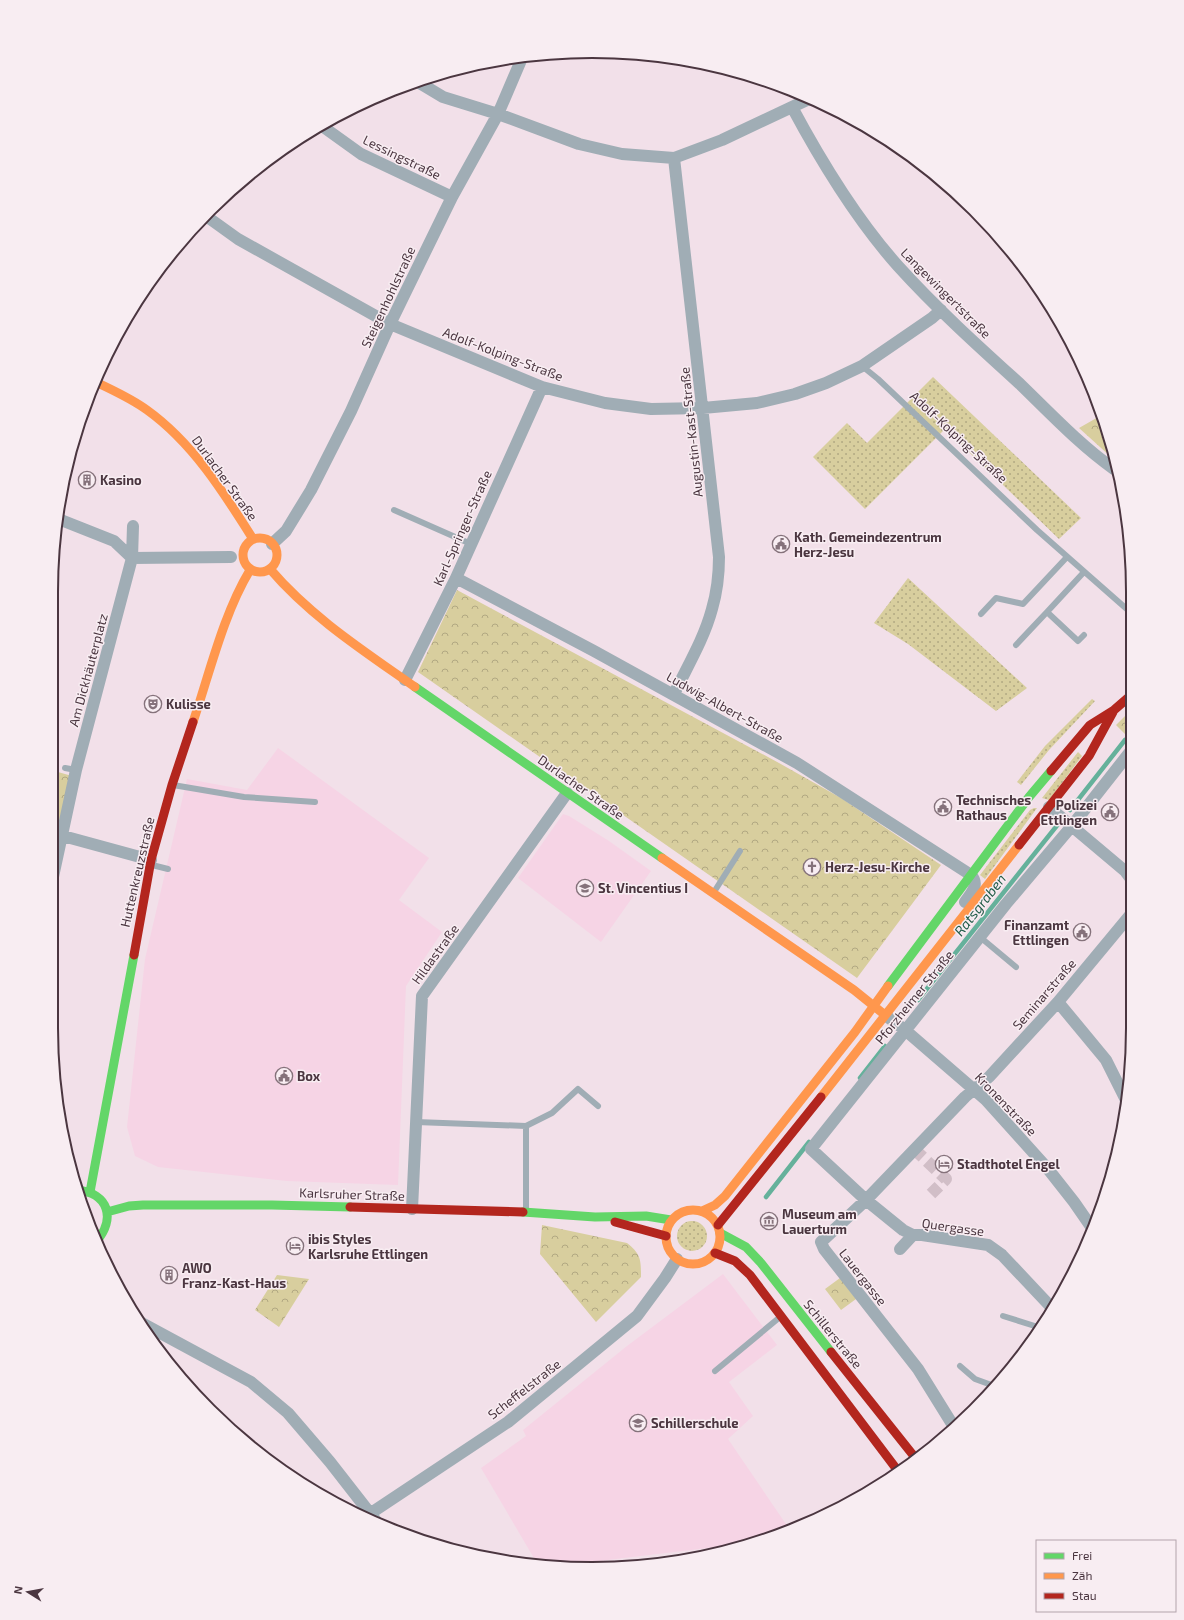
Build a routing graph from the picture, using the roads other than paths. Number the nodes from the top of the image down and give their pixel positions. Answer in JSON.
{"nodes":[{"id":1,"x":520,"y":63,"type":"edge"},
{"id":2,"x":423,"y":85,"type":"edge"},
{"id":3,"x":803,"y":102,"type":"edge"},
{"id":4,"x":792,"y":107,"type":"junction"},
{"id":5,"x":498,"y":114,"type":"junction"},
{"id":6,"x":326,"y":129,"type":"edge"},
{"id":7,"x":674,"y":158,"type":"junction"},
{"id":8,"x":452,"y":197,"type":"junction"},
{"id":9,"x":210,"y":219,"type":"edge"},
{"id":10,"x":941,"y":310,"type":"junction"},
{"id":11,"x":390,"y":324,"type":"junction"},
{"id":12,"x":862,"y":366,"type":"junction"},
{"id":13,"x":101,"y":384,"type":"edge"},
{"id":14,"x":542,"y":387,"type":"junction"},
{"id":15,"x":703,"y":408,"type":"junction"},
{"id":16,"x":1111,"y":467,"type":"edge"},
{"id":17,"x":394,"y":510,"type":"dead end"},
{"id":18,"x":63,"y":521,"type":"edge"},
{"id":19,"x":133,"y":526,"type":"dead end"},
{"id":20,"x":253,"y":539,"type":"junction"},
{"id":21,"x":272,"y":544,"type":"junction"},
{"id":22,"x":471,"y":544,"type":"junction"},
{"id":23,"x":231,"y":557,"type":"dead end"},
{"id":24,"x":1068,"y":557,"type":"junction"},
{"id":25,"x":132,"y":558,"type":"junction"},
{"id":26,"x":270,"y":569,"type":"junction"},
{"id":27,"x":250,"y":570,"type":"junction"},
{"id":28,"x":1084,"y":572,"type":"junction"},
{"id":29,"x":456,"y":578,"type":"junction"},
{"id":30,"x":1126,"y":608,"type":"edge"},
{"id":31,"x":1047,"y":612,"type":"junction"},
{"id":32,"x":981,"y":614,"type":"dead end"},
{"id":33,"x":1084,"y":635,"type":"dead end"},
{"id":34,"x":1016,"y":646,"type":"dead end"},
{"id":35,"x":405,"y":680,"type":"junction"},
{"id":36,"x":674,"y":694,"type":"junction"},
{"id":37,"x":1126,"y":700,"type":"edge"},
{"id":38,"x":1114,"y":710,"type":"junction"},
{"id":39,"x":1126,"y":757,"type":"edge"},
{"id":40,"x":172,"y":785,"type":"junction"},
{"id":41,"x":567,"y":793,"type":"junction"},
{"id":42,"x":315,"y":802,"type":"dead end"},
{"id":43,"x":1049,"y":807,"type":"junction"},
{"id":44,"x":1071,"y":827,"type":"junction"},
{"id":45,"x":63,"y":836,"type":"junction"},
{"id":46,"x":740,"y":852,"type":"dead end"},
{"id":47,"x":58,"y":857,"type":"edge"},
{"id":48,"x":150,"y":862,"type":"junction"},
{"id":49,"x":168,"y":869,"type":"dead end"},
{"id":50,"x":1126,"y":869,"type":"edge"},
{"id":51,"x":971,"y":875,"type":"junction"},
{"id":52,"x":713,"y":893,"type":"junction"},
{"id":53,"x":960,"y":920,"type":"junction"},
{"id":54,"x":1126,"y":920,"type":"edge"},
{"id":55,"x":980,"y":937,"type":"junction"},
{"id":56,"x":1016,"y":967,"type":"dead end"},
{"id":57,"x":1058,"y":1002,"type":"junction"},
{"id":58,"x":874,"y":1006,"type":"junction"},
{"id":59,"x":885,"y":1015,"type":"junction"},
{"id":60,"x":905,"y":1030,"type":"junction"},
{"id":61,"x":973,"y":1088,"type":"junction"},
{"id":62,"x":1122,"y":1090,"type":"edge"},
{"id":63,"x":598,"y":1106,"type":"dead end"},
{"id":64,"x":416,"y":1122,"type":"junction"},
{"id":65,"x":526,"y":1126,"type":"junction"},
{"id":66,"x":811,"y":1149,"type":"joint"},
{"id":67,"x":83,"y":1191,"type":"edge"},
{"id":68,"x":90,"y":1192,"type":"junction"},
{"id":69,"x":866,"y":1200,"type":"junction"},
{"id":70,"x":412,"y":1209,"type":"junction"},
{"id":71,"x":702,"y":1211,"type":"junction"},
{"id":72,"x":107,"y":1212,"type":"junction"},
{"id":73,"x":526,"y":1212,"type":"junction"},
{"id":74,"x":595,"y":1216,"type":"junction"},
{"id":75,"x":671,"y":1220,"type":"junction"},
{"id":76,"x":1089,"y":1223,"type":"edge"},
{"id":77,"x":719,"y":1229,"type":"junction"},
{"id":78,"x":913,"y":1235,"type":"junction"},
{"id":79,"x":666,"y":1236,"type":"junction"},
{"id":80,"x":101,"y":1237,"type":"edge"},
{"id":81,"x":900,"y":1249,"type":"dead end"},
{"id":82,"x":715,"y":1253,"type":"junction"},
{"id":83,"x":677,"y":1259,"type":"junction"},
{"id":84,"x":1048,"y":1304,"type":"edge"},
{"id":85,"x":780,"y":1316,"type":"junction"},
{"id":86,"x":1003,"y":1316,"type":"dead end"},
{"id":87,"x":1035,"y":1326,"type":"edge"},
{"id":88,"x":150,"y":1327,"type":"edge"},
{"id":89,"x":960,"y":1366,"type":"dead end"},
{"id":90,"x":715,"y":1371,"type":"dead end"},
{"id":91,"x":989,"y":1384,"type":"edge"},
{"id":92,"x":951,"y":1423,"type":"edge"},
{"id":93,"x":913,"y":1455,"type":"edge"},
{"id":94,"x":895,"y":1467,"type":"edge"},
{"id":95,"x":366,"y":1511,"type":"edge"},
{"id":96,"x":373,"y":1515,"type":"edge"}],
"edges":[{"from":1,"to":5,"type":"street","name":"Steigenhohlstraße"},
{"from":2,"to":5,"type":"street"},
{"from":3,"to":4,"type":"street"},
{"from":4,"to":7,"type":"street"},
{"from":4,"to":10,"type":"street","name":"Langewingertstraße"},
{"from":5,"to":7,"type":"street"},
{"from":5,"to":8,"type":"street","name":"Steigenhohlstraße"},
{"from":6,"to":8,"type":"street","name":"Lessingstraße"},
{"from":7,"to":15,"type":"street","name":"Augustin-Kast-Straße"},
{"from":8,"to":11,"type":"street","name":"Steigenhohlstraße"},
{"from":9,"to":11,"type":"street","name":"Adolf-Kolping-Straße"},
{"from":10,"to":12,"type":"street","name":"Adolf-Kolping-Straße"},
{"from":10,"to":16,"type":"street","name":"Langewingertstraße"},
{"from":11,"to":14,"type":"street","name":"Adolf-Kolping-Straße"},
{"from":11,"to":21,"type":"street","name":"Steigenhohlstraße"},
{"from":12,"to":15,"type":"street","name":"Adolf-Kolping-Straße"},
{"from":12,"to":24,"type":"lane","name":"Adolf-Kolping-Straße"},
{"from":13,"to":20,"type":"main road","name":"Durlacher Straße"},
{"from":14,"to":15,"type":"street","name":"Adolf-Kolping-Straße"},
{"from":14,"to":22,"type":"street","name":"Karl-Springer-Straße"},
{"from":15,"to":36,"type":"street","name":"Augustin-Kast-Straße"},
{"from":17,"to":22,"type":"lane"},
{"from":18,"to":25,"type":"street"},
{"from":19,"to":25,"type":"street","name":"Am Dickhäuterplatz"},
{"from":20,"to":21,"type":"main road","name":"Durlacher Straße"},
{"from":20,"to":27,"type":"main road","name":"Durlacher Straße"},
{"from":21,"to":26,"type":"main road"},
{"from":22,"to":29,"type":"street","name":"Karl-Springer-Straße"},
{"from":23,"to":25,"type":"street"},
{"from":24,"to":28,"type":"lane"},
{"from":24,"to":32,"type":"lane"},
{"from":25,"to":45,"type":"street","name":"Am Dickhäuterplatz"},
{"from":26,"to":27,"type":"main road"},
{"from":26,"to":35,"type":"main road","name":"Durlacher Straße"},
{"from":27,"to":40,"type":"main road","name":"Huttenkreuzstraße"},
{"from":28,"to":30,"type":"lane"},
{"from":28,"to":31,"type":"lane"},
{"from":29,"to":35,"type":"street","name":"Karl-Springer-Straße"},
{"from":29,"to":36,"type":"street","name":"Ludwig-Albert-Straße"},
{"from":31,"to":33,"type":"lane"},
{"from":31,"to":34,"type":"lane"},
{"from":35,"to":41,"type":"main road","name":"Durlacher Straße"},
{"from":36,"to":51,"type":"street","name":"Ludwig-Albert-Straße"},
{"from":37,"to":38,"type":"main road","name":"Pforzheimer Straße"},
{"from":38,"to":43,"type":"main road","name":"Pforzheimer Straße"},
{"from":38,"to":51,"type":"main road","name":"Pforzheimer Straße"},
{"from":39,"to":44,"type":"street","name":"Pforzheimer Straße"},
{"from":40,"to":42,"type":"lane"},
{"from":40,"to":48,"type":"main road","name":"Huttenkreuzstraße"},
{"from":41,"to":52,"type":"main road","name":"Durlacher Straße"},
{"from":41,"to":64,"type":"street","name":"Hildastraße"},
{"from":43,"to":44,"type":"street"},
{"from":43,"to":53,"type":"main road","name":"Pforzheimer Straße"},
{"from":44,"to":50,"type":"street"},
{"from":44,"to":55,"type":"street","name":"Pforzheimer Straße"},
{"from":45,"to":47,"type":"street","name":"Am Dickhäuterplatz"},
{"from":45,"to":48,"type":"street"},
{"from":46,"to":52,"type":"lane"},
{"from":48,"to":49,"type":"lane"},
{"from":48,"to":68,"type":"main road","name":"Huttenkreuzstraße"},
{"from":51,"to":53,"type":"street","name":"Pforzheimer Straße"},
{"from":51,"to":58,"type":"main road","name":"Pforzheimer Straße"},
{"from":52,"to":58,"type":"main road","name":"Durlacher Straße"},
{"from":53,"to":59,"type":"main road","name":"Pforzheimer Straße"},
{"from":54,"to":57,"type":"street","name":"Seminarstraße"},
{"from":55,"to":56,"type":"lane"},
{"from":55,"to":60,"type":"street","name":"Pforzheimer Straße"},
{"from":57,"to":61,"type":"street","name":"Seminarstraße"},
{"from":57,"to":62,"type":"street"},
{"from":58,"to":59,"type":"main road","name":"Durlacher Straße"},
{"from":58,"to":71,"type":"main road","name":"Pforzheimer Straße"},
{"from":59,"to":60,"type":"street","name":"Kronenstraße"},
{"from":59,"to":77,"type":"main road","name":"Pforzheimer Straße"},
{"from":60,"to":61,"type":"street","name":"Kronenstraße"},
{"from":60,"to":66,"type":"street","name":"Pforzheimer Straße"},
{"from":61,"to":69,"type":"street","name":"Lauergasse"},
{"from":61,"to":76,"type":"street","name":"Kronenstraße"},
{"from":63,"to":65,"type":"lane"},
{"from":64,"to":65,"type":"lane"},
{"from":64,"to":70,"type":"street","name":"Hildastraße"},
{"from":65,"to":73,"type":"lane"},
{"from":66,"to":69,"type":"street","name":"Quergasse"},
{"from":67,"to":68,"type":"main road"},
{"from":68,"to":72,"type":"main road"},
{"from":69,"to":78,"type":"street","name":"Quergasse"},
{"from":69,"to":92,"type":"street","name":"Lauergasse"},
{"from":70,"to":72,"type":"main road","name":"Karlsruher Straße"},
{"from":70,"to":73,"type":"main road","name":"Karlsruher Straße"},
{"from":71,"to":75,"type":"main road"},
{"from":71,"to":77,"type":"main road"},
{"from":72,"to":80,"type":"main road"},
{"from":73,"to":74,"type":"main road","name":"Karlsruher Straße"},
{"from":74,"to":75,"type":"main road","name":"Karlsruher Straße"},
{"from":74,"to":79,"type":"main road","name":"Karlsruher Straße"},
{"from":75,"to":79,"type":"main road"},
{"from":77,"to":82,"type":"main road"},
{"from":77,"to":93,"type":"main road","name":"Schillerstraße"},
{"from":78,"to":81,"type":"street"},
{"from":78,"to":84,"type":"street","name":"Quergasse"},
{"from":79,"to":83,"type":"main road"},
{"from":82,"to":83,"type":"main road"},
{"from":82,"to":85,"type":"main road"},
{"from":83,"to":96,"type":"street","name":"Scheffelstraße"},
{"from":85,"to":90,"type":"lane"},
{"from":85,"to":94,"type":"main road"},
{"from":86,"to":87,"type":"lane"},
{"from":88,"to":95,"type":"street"},
{"from":89,"to":91,"type":"lane"}]}
